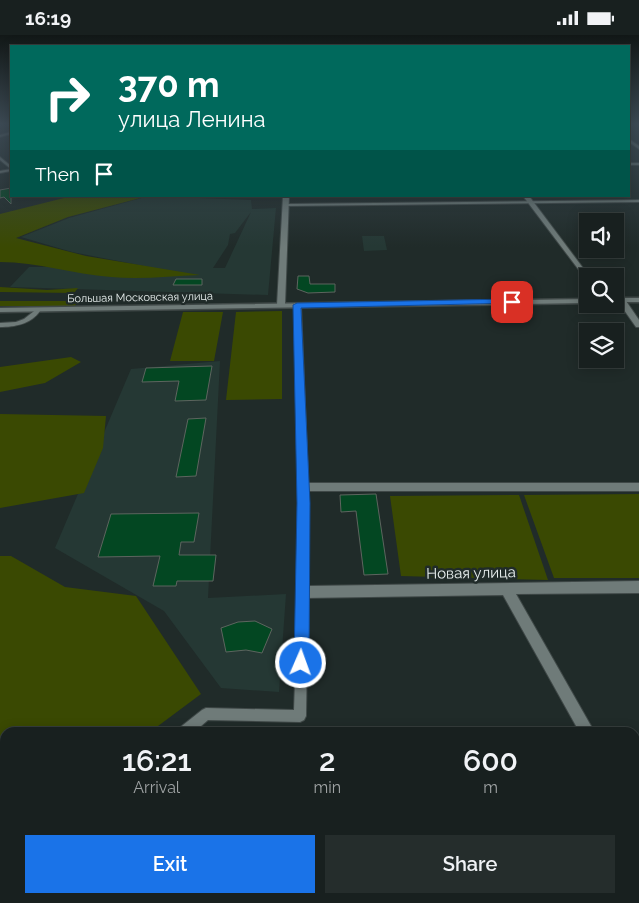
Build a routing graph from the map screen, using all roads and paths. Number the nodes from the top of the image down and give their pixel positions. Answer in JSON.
{"nodes":[{"id":1,"x":286,"y":197,"type":"edge"},
{"id":2,"x":527,"y":197,"type":"edge"},
{"id":3,"x":639,"y":201,"type":"edge"},
{"id":4,"x":531,"y":202,"type":"junction"},
{"id":5,"x":286,"y":205,"type":"junction"},
{"id":6,"x":579,"y":268,"type":"edge"},
{"id":7,"x":639,"y":300,"type":"edge"},
{"id":8,"x":579,"y":301,"type":"edge"},
{"id":9,"x":624,"y":301,"type":"edge"},
{"id":10,"x":281,"y":305,"type":"junction"},
{"id":11,"x":297,"y":305,"type":"junction"},
{"id":12,"x":624,"y":308,"type":"edge"},
{"id":13,"x":0,"y":310,"type":"edge"},
{"id":14,"x":38,"y":310,"type":"junction"},
{"id":15,"x":0,"y":325,"type":"edge"},
{"id":16,"x":12,"y":325,"type":"junction"},
{"id":17,"x":639,"y":325,"type":"edge"},
{"id":18,"x":0,"y":334,"type":"edge"},
{"id":19,"x":303,"y":487,"type":"junction"},
{"id":20,"x":639,"y":487,"type":"edge"},
{"id":21,"x":639,"y":587,"type":"edge"},
{"id":22,"x":506,"y":589,"type":"junction"},
{"id":23,"x":303,"y":592,"type":"junction"},
{"id":24,"x":190,"y":727,"type":"edge"},
{"id":25,"x":585,"y":727,"type":"edge"}],
"edges":[{"from":1,"to":5,"type":"street"},
{"from":2,"to":4,"type":"street"},
{"from":3,"to":4,"type":"street"},
{"from":4,"to":5,"type":"street"},
{"from":4,"to":6,"type":"street"},
{"from":5,"to":10,"type":"street"},
{"from":7,"to":9,"type":"main road"},
{"from":8,"to":11,"type":"main road","name":"Большая Московская улица"},
{"from":10,"to":11,"type":"main road","name":"Большая Московская улица"},
{"from":10,"to":14,"type":"main road","name":"Большая Московская улица"},
{"from":11,"to":19,"type":"street"},
{"from":12,"to":17,"type":"street"},
{"from":13,"to":14,"type":"main road","name":"Большая Московская улица"},
{"from":14,"to":16,"type":"street"},
{"from":15,"to":16,"type":"street"},
{"from":16,"to":18,"type":"street"},
{"from":19,"to":20,"type":"street"},
{"from":19,"to":23,"type":"street"},
{"from":21,"to":22,"type":"street","name":"Новая улица"},
{"from":22,"to":23,"type":"street","name":"Новая улица"},
{"from":22,"to":25,"type":"street"},
{"from":23,"to":24,"type":"street"}]}
